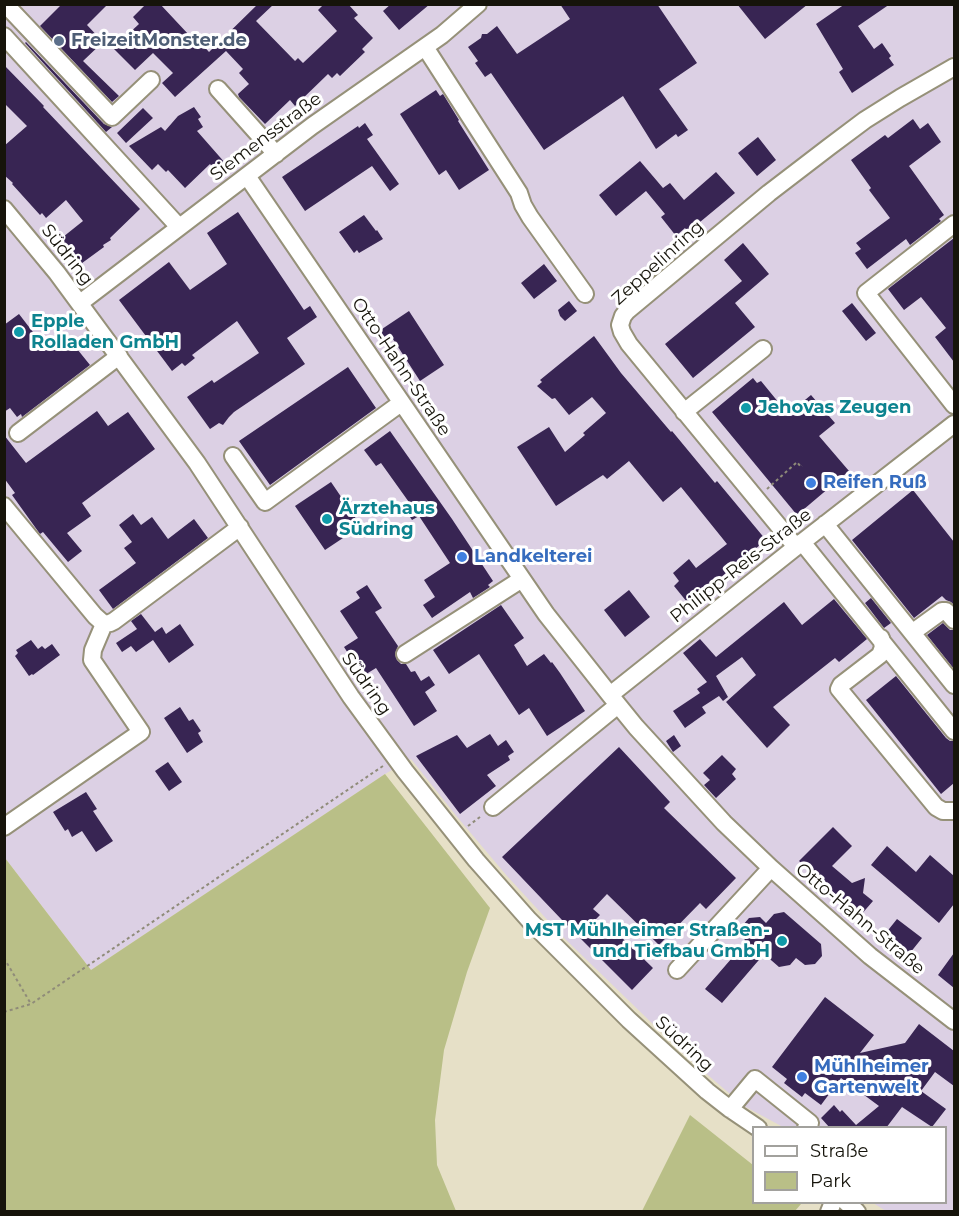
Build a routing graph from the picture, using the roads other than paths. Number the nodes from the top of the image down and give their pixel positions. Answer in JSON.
{"nodes":[{"id":1,"x":478,"y":4,"type":"edge"},
{"id":2,"x":13,"y":7,"type":"edge"},
{"id":3,"x":4,"y":36,"type":"edge"},
{"id":4,"x":425,"y":46,"type":"junction"},
{"id":5,"x":954,"y":68,"type":"edge"},
{"id":6,"x":151,"y":80,"type":"dead end"},
{"id":7,"x":218,"y":89,"type":"dead end"},
{"id":8,"x":276,"y":154,"type":"junction"},
{"id":9,"x":247,"y":176,"type":"junction"},
{"id":10,"x":4,"y":209,"type":"edge"},
{"id":11,"x":954,"y":224,"type":"edge"},
{"id":12,"x":179,"y":227,"type":"junction"},
{"id":13,"x":585,"y":294,"type":"dead end"},
{"id":14,"x":80,"y":303,"type":"junction"},
{"id":15,"x":763,"y":349,"type":"dead end"},
{"id":16,"x":119,"y":356,"type":"junction"},
{"id":17,"x":401,"y":403,"type":"junction"},
{"id":18,"x":954,"y":405,"type":"edge"},
{"id":19,"x":684,"y":412,"type":"junction"},
{"id":20,"x":954,"y":424,"type":"edge"},
{"id":21,"x":18,"y":433,"type":"dead end"},
{"id":22,"x":233,"y":456,"type":"dead end"},
{"id":23,"x":4,"y":506,"type":"edge"},
{"id":24,"x":825,"y":524,"type":"junction"},
{"id":25,"x":240,"y":527,"type":"junction"},
{"id":26,"x":799,"y":544,"type":"junction"},
{"id":27,"x":522,"y":579,"type":"junction"},
{"id":28,"x":954,"y":620,"type":"edge"},
{"id":29,"x":104,"y":624,"type":"junction"},
{"id":30,"x":913,"y":632,"type":"junction"},
{"id":31,"x":881,"y":638,"type":"junction"},
{"id":32,"x":405,"y":654,"type":"dead end"},
{"id":33,"x":954,"y":685,"type":"edge"},
{"id":34,"x":614,"y":700,"type":"junction"},
{"id":35,"x":954,"y":731,"type":"edge"},
{"id":36,"x":493,"y":807,"type":"road end"},
{"id":37,"x":954,"y":811,"type":"edge"},
{"id":38,"x":4,"y":826,"type":"edge"},
{"id":39,"x":771,"y":868,"type":"junction"},
{"id":40,"x":677,"y":969,"type":"dead end"},
{"id":41,"x":954,"y":1021,"type":"edge"},
{"id":42,"x":730,"y":1109,"type":"junction"},
{"id":43,"x":755,"y":1126,"type":"edge"},
{"id":44,"x":808,"y":1126,"type":"edge"}],
"edges":[{"from":1,"to":4,"type":"street","name":"Siemensstraße"},
{"from":2,"to":6,"type":"street"},
{"from":3,"to":12,"type":"street"},
{"from":4,"to":8,"type":"street","name":"Siemensstraße"},
{"from":4,"to":13,"type":"street"},
{"from":5,"to":19,"type":"street","name":"Zeppelinring"},
{"from":7,"to":8,"type":"street"},
{"from":8,"to":9,"type":"street","name":"Siemensstraße"},
{"from":9,"to":12,"type":"street","name":"Siemensstraße"},
{"from":9,"to":17,"type":"street","name":"Otto-Hahn-Straße"},
{"from":10,"to":14,"type":"street","name":"Südring"},
{"from":11,"to":18,"type":"street"},
{"from":12,"to":14,"type":"street","name":"Siemensstraße"},
{"from":14,"to":16,"type":"street","name":"Südring"},
{"from":15,"to":19,"type":"street"},
{"from":16,"to":21,"type":"street"},
{"from":16,"to":25,"type":"street","name":"Südring"},
{"from":17,"to":22,"type":"street"},
{"from":17,"to":27,"type":"street","name":"Otto-Hahn-Straße"},
{"from":19,"to":26,"type":"street","name":"Zeppelinring"},
{"from":20,"to":24,"type":"street","name":"Philipp-Reis-Straße"},
{"from":23,"to":29,"type":"street"},
{"from":24,"to":26,"type":"street","name":"Philipp-Reis-Straße"},
{"from":24,"to":30,"type":"street"},
{"from":25,"to":29,"type":"street"},
{"from":25,"to":42,"type":"street","name":"Südring"},
{"from":26,"to":31,"type":"street","name":"Zeppelinring"},
{"from":26,"to":34,"type":"street","name":"Philipp-Reis-Straße"},
{"from":27,"to":32,"type":"street"},
{"from":27,"to":34,"type":"street","name":"Otto-Hahn-Straße"},
{"from":28,"to":30,"type":"street"},
{"from":29,"to":38,"type":"street"},
{"from":30,"to":33,"type":"street"},
{"from":31,"to":35,"type":"street","name":"Zeppelinring"},
{"from":31,"to":37,"type":"street"},
{"from":34,"to":36,"type":"street"},
{"from":34,"to":39,"type":"street","name":"Otto-Hahn-Straße"},
{"from":39,"to":40,"type":"street","name":"Otto-Hahn-Straße"},
{"from":39,"to":41,"type":"street","name":"Otto-Hahn-Straße"},
{"from":42,"to":43,"type":"street","name":"Südring"},
{"from":42,"to":44,"type":"street"}]}
